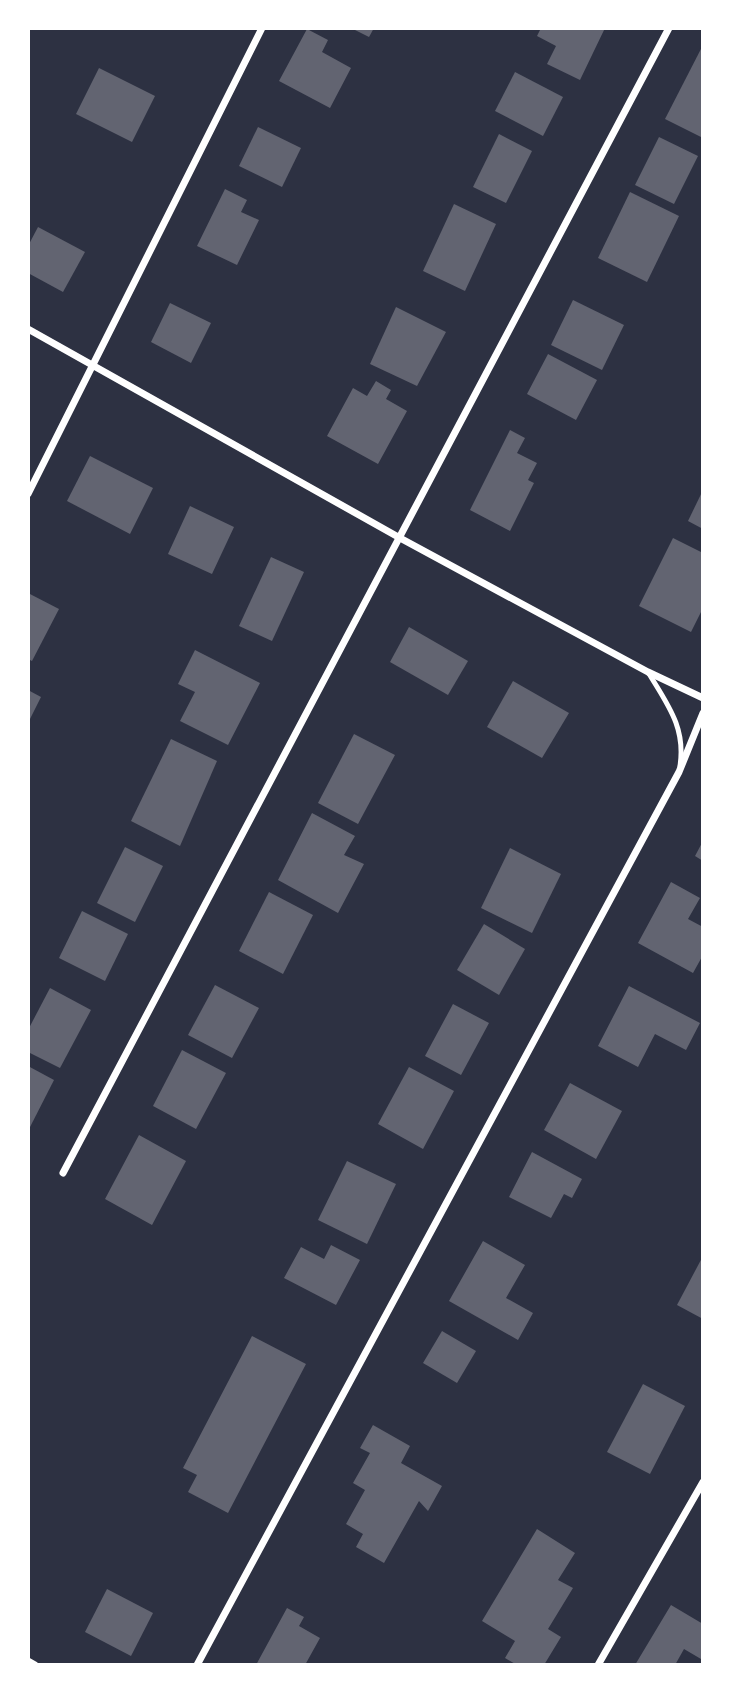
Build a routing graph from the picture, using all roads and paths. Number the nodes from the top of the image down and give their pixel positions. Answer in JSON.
{"nodes":[{"id":1,"x":262,"y":28,"type":"edge"},
{"id":2,"x":669,"y":28,"type":"edge"},
{"id":3,"x":28,"y":329,"type":"edge"},
{"id":4,"x":93,"y":365,"type":"junction"},
{"id":5,"x":28,"y":494,"type":"edge"},
{"id":6,"x":400,"y":538,"type":"junction"},
{"id":7,"x":648,"y":672,"type":"junction"},
{"id":8,"x":703,"y":698,"type":"edge"},
{"id":9,"x":703,"y":713,"type":"edge"},
{"id":10,"x":679,"y":772,"type":"junction"},
{"id":11,"x":63,"y":1173,"type":"dead end"},
{"id":12,"x":703,"y":1482,"type":"edge"},
{"id":13,"x":28,"y":1661,"type":"edge"},
{"id":14,"x":36,"y":1665,"type":"edge"},
{"id":15,"x":197,"y":1665,"type":"edge"},
{"id":16,"x":598,"y":1665,"type":"edge"}],
"edges":[{"from":1,"to":4,"type":"street"},
{"from":2,"to":6,"type":"street"},
{"from":3,"to":4,"type":"street"},
{"from":4,"to":5,"type":"street"},
{"from":4,"to":6,"type":"street"},
{"from":6,"to":7,"type":"street"},
{"from":6,"to":11,"type":"street"},
{"from":7,"to":8,"type":"street"},
{"from":7,"to":10,"type":"lane"},
{"from":9,"to":10,"type":"street"},
{"from":10,"to":15,"type":"street"},
{"from":12,"to":16,"type":"street"},
{"from":13,"to":14,"type":"street"}]}
